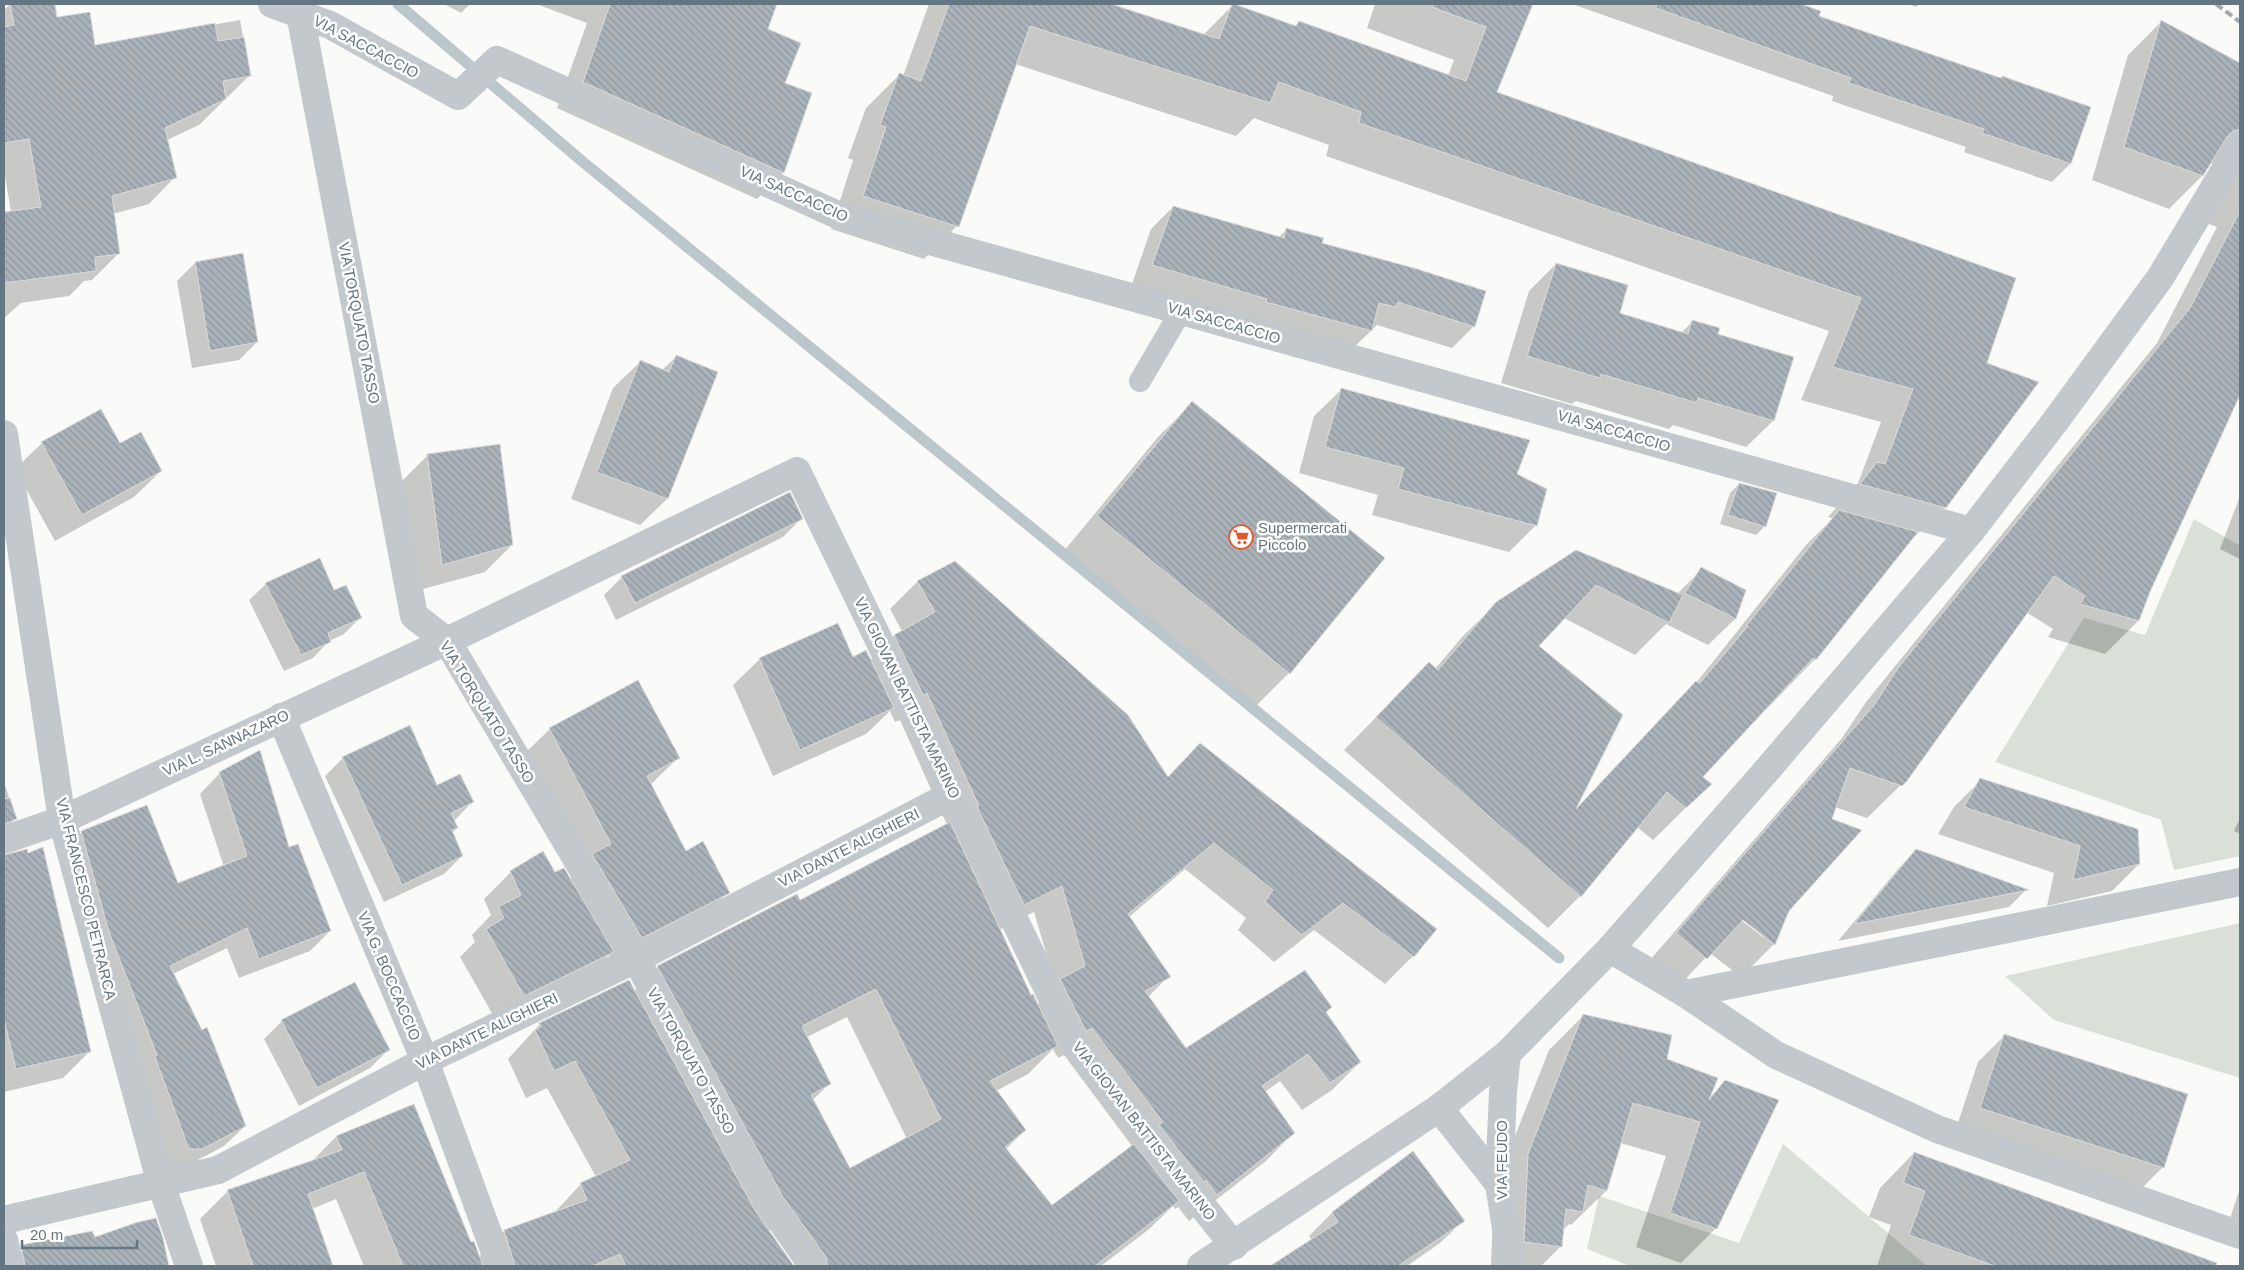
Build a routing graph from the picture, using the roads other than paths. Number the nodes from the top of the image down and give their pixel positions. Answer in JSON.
{"nodes":[{"id":1,"x":272,"y":4,"type":"edge"},
{"id":2,"x":300,"y":14,"type":"junction"},
{"id":3,"x":2240,"y":145,"type":"edge"},
{"id":4,"x":1181,"y":311,"type":"junction"},
{"id":5,"x":1140,"y":381,"type":"dead end"},
{"id":6,"x":4,"y":434,"type":"edge"},
{"id":7,"x":1971,"y":530,"type":"junction"},
{"id":8,"x":447,"y":641,"type":"junction"},
{"id":9,"x":281,"y":717,"type":"junction"},
{"id":10,"x":953,"y":794,"type":"junction"},
{"id":11,"x":62,"y":820,"type":"junction"},
{"id":12,"x":4,"y":840,"type":"edge"},
{"id":13,"x":2240,"y":882,"type":"edge"},
{"id":14,"x":1610,"y":949,"type":"junction"},
{"id":15,"x":636,"y":959,"type":"junction"},
{"id":16,"x":1686,"y":994,"type":"junction"},
{"id":17,"x":1507,"y":1054,"type":"junction"},
{"id":18,"x":425,"y":1061,"type":"junction"},
{"id":19,"x":1439,"y":1108,"type":"junction"},
{"id":20,"x":161,"y":1184,"type":"junction"},
{"id":21,"x":1499,"y":1184,"type":"junction"},
{"id":22,"x":4,"y":1220,"type":"edge"},
{"id":23,"x":2240,"y":1234,"type":"edge"},
{"id":24,"x":4,"y":1240,"type":"edge"},
{"id":25,"x":1234,"y":1246,"type":"junction"},
{"id":26,"x":10,"y":1266,"type":"edge"},
{"id":27,"x":189,"y":1266,"type":"edge"},
{"id":28,"x":500,"y":1266,"type":"edge"},
{"id":29,"x":813,"y":1266,"type":"edge"},
{"id":30,"x":1201,"y":1266,"type":"edge"},
{"id":31,"x":1512,"y":1266,"type":"edge"}],
"edges":[{"from":1,"to":2,"type":"street","name":"VIA SACCACCIO"},
{"from":2,"to":4,"type":"street","name":"VIA SACCACCIO"},
{"from":2,"to":8,"type":"street","name":"VIA TORQUATO TASSO"},
{"from":3,"to":7,"type":"street"},
{"from":4,"to":5,"type":"lane"},
{"from":4,"to":7,"type":"street","name":"VIA SACCACCIO"},
{"from":6,"to":11,"type":"street","name":"VIA FRANCESCO PETRARCA"},
{"from":7,"to":14,"type":"street"},
{"from":8,"to":9,"type":"street","name":"VIA L. SANNAZARO"},
{"from":8,"to":10,"type":"street","name":"VIA GIOVAN BATTISTA MARINO"},
{"from":8,"to":15,"type":"street","name":"VIA TORQUATO TASSO"},
{"from":9,"to":11,"type":"street","name":"VIA L. SANNAZARO"},
{"from":9,"to":18,"type":"street","name":"VIA G. BOCCACCIO"},
{"from":10,"to":15,"type":"street","name":"VIA DANTE ALIGHIERI"},
{"from":10,"to":25,"type":"street","name":"VIA GIOVAN BATTISTA MARINO"},
{"from":11,"to":12,"type":"street","name":"VIA L. SANNAZARO"},
{"from":11,"to":20,"type":"street","name":"VIA FRANCESCO PETRARCA"},
{"from":13,"to":16,"type":"street"},
{"from":14,"to":16,"type":"street"},
{"from":14,"to":17,"type":"street"},
{"from":15,"to":18,"type":"street","name":"VIA DANTE ALIGHIERI"},
{"from":15,"to":29,"type":"street","name":"VIA TORQUATO TASSO"},
{"from":16,"to":23,"type":"street"},
{"from":17,"to":19,"type":"street"},
{"from":17,"to":21,"type":"street","name":"VIA FEUDO"},
{"from":18,"to":20,"type":"street","name":"VIA DANTE ALIGHIERI"},
{"from":18,"to":28,"type":"street","name":"VIA G. BOCCACCIO"},
{"from":19,"to":21,"type":"street"},
{"from":19,"to":25,"type":"street"},
{"from":20,"to":22,"type":"street","name":"VIA DANTE ALIGHIERI"},
{"from":20,"to":27,"type":"street","name":"VIA FRANCESCO PETRARCA"},
{"from":21,"to":31,"type":"street","name":"VIA FEUDO"},
{"from":24,"to":26,"type":"street"},
{"from":25,"to":30,"type":"street"}]}
